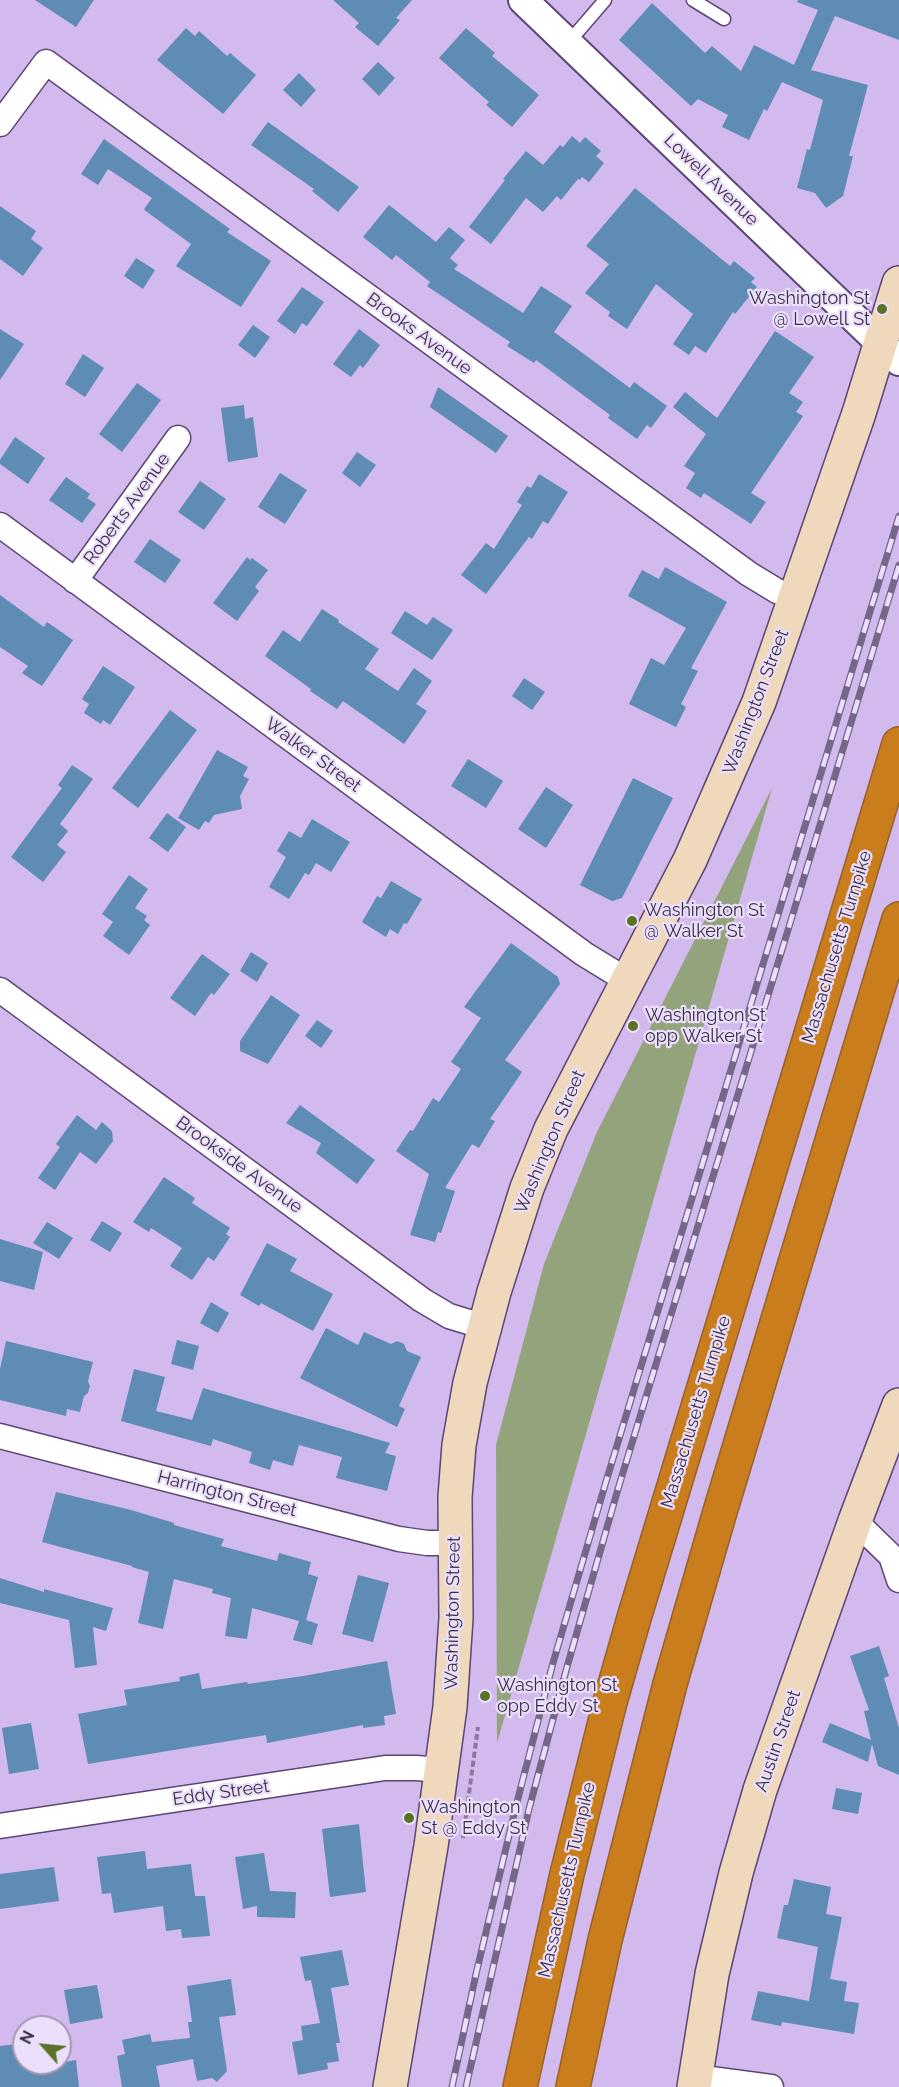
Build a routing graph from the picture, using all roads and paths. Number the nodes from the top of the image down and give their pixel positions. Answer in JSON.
{"nodes":[{"id":1,"x":523,"y":0,"type":"edge"},
{"id":2,"x":605,"y":0,"type":"edge"},
{"id":3,"x":693,"y":0,"type":"edge"},
{"id":4,"x":724,"y":19,"type":"dead end"},
{"id":5,"x":568,"y":42,"type":"junction"},
{"id":6,"x":0,"y":124,"type":"edge"},
{"id":7,"x":899,"y":283,"type":"edge"},
{"id":8,"x":890,"y":352,"type":"edge"},
{"id":9,"x":178,"y":438,"type":"dead end"},
{"id":10,"x":0,"y":525,"type":"edge"},
{"id":11,"x":75,"y":581,"type":"junction"},
{"id":12,"x":796,"y":598,"type":"junction"},
{"id":13,"x":899,"y":744,"type":"edge"},
{"id":14,"x":899,"y":919,"type":"edge"},
{"id":15,"x":628,"y":981,"type":"junction"},
{"id":16,"x":0,"y":990,"type":"edge"},
{"id":17,"x":485,"y":1327,"type":"junction"},
{"id":18,"x":899,"y":1405,"type":"edge"},
{"id":19,"x":0,"y":1436,"type":"edge"},
{"id":20,"x":855,"y":1521,"type":"junction"},
{"id":21,"x":455,"y":1544,"type":"junction"},
{"id":22,"x":899,"y":1580,"type":"edge"},
{"id":23,"x":478,"y":1724,"type":"dead end"},
{"id":24,"x":442,"y":1770,"type":"junction"},
{"id":25,"x":0,"y":1826,"type":"edge"},
{"id":26,"x":462,"y":1841,"type":"dead end"},
{"id":27,"x":695,"y":2082,"type":"edge"},
{"id":28,"x":390,"y":2087,"type":"edge"},
{"id":29,"x":520,"y":2087,"type":"edge"},
{"id":30,"x":573,"y":2087,"type":"edge"},
{"id":31,"x":771,"y":2087,"type":"edge"}],
"edges":[{"from":1,"to":5,"type":"street","name":"Lowell Avenue"},
{"from":2,"to":5,"type":"lane"},
{"from":3,"to":4,"type":"lane"},
{"from":5,"to":8,"type":"street","name":"Lowell Avenue"},
{"from":6,"to":12,"type":"street","name":"Brooks Avenue"},
{"from":7,"to":8,"type":"main road","name":"Washington Street"},
{"from":8,"to":12,"type":"main road","name":"Washington Street"},
{"from":9,"to":11,"type":"street","name":"Roberts Avenue"},
{"from":10,"to":11,"type":"street","name":"Walker Street"},
{"from":11,"to":15,"type":"street","name":"Walker Street"},
{"from":12,"to":15,"type":"main road","name":"Washington Street"},
{"from":13,"to":29,"type":"highway","name":"Massachusetts Turnpike"},
{"from":14,"to":30,"type":"highway"},
{"from":15,"to":17,"type":"main road","name":"Washington Street"},
{"from":16,"to":17,"type":"street","name":"Brookside Avenue"},
{"from":17,"to":21,"type":"main road","name":"Washington Street"},
{"from":18,"to":20,"type":"main road","name":"Austin Street"},
{"from":19,"to":21,"type":"street","name":"Harrington Street"},
{"from":20,"to":22,"type":"street"},
{"from":20,"to":27,"type":"main road","name":"Austin Street"},
{"from":21,"to":24,"type":"main road","name":"Washington Street"},
{"from":23,"to":26,"type":"path"},
{"from":24,"to":25,"type":"street","name":"Eddy Street"},
{"from":24,"to":28,"type":"main road","name":"Washington Street"},
{"from":27,"to":31,"type":"street"}]}
